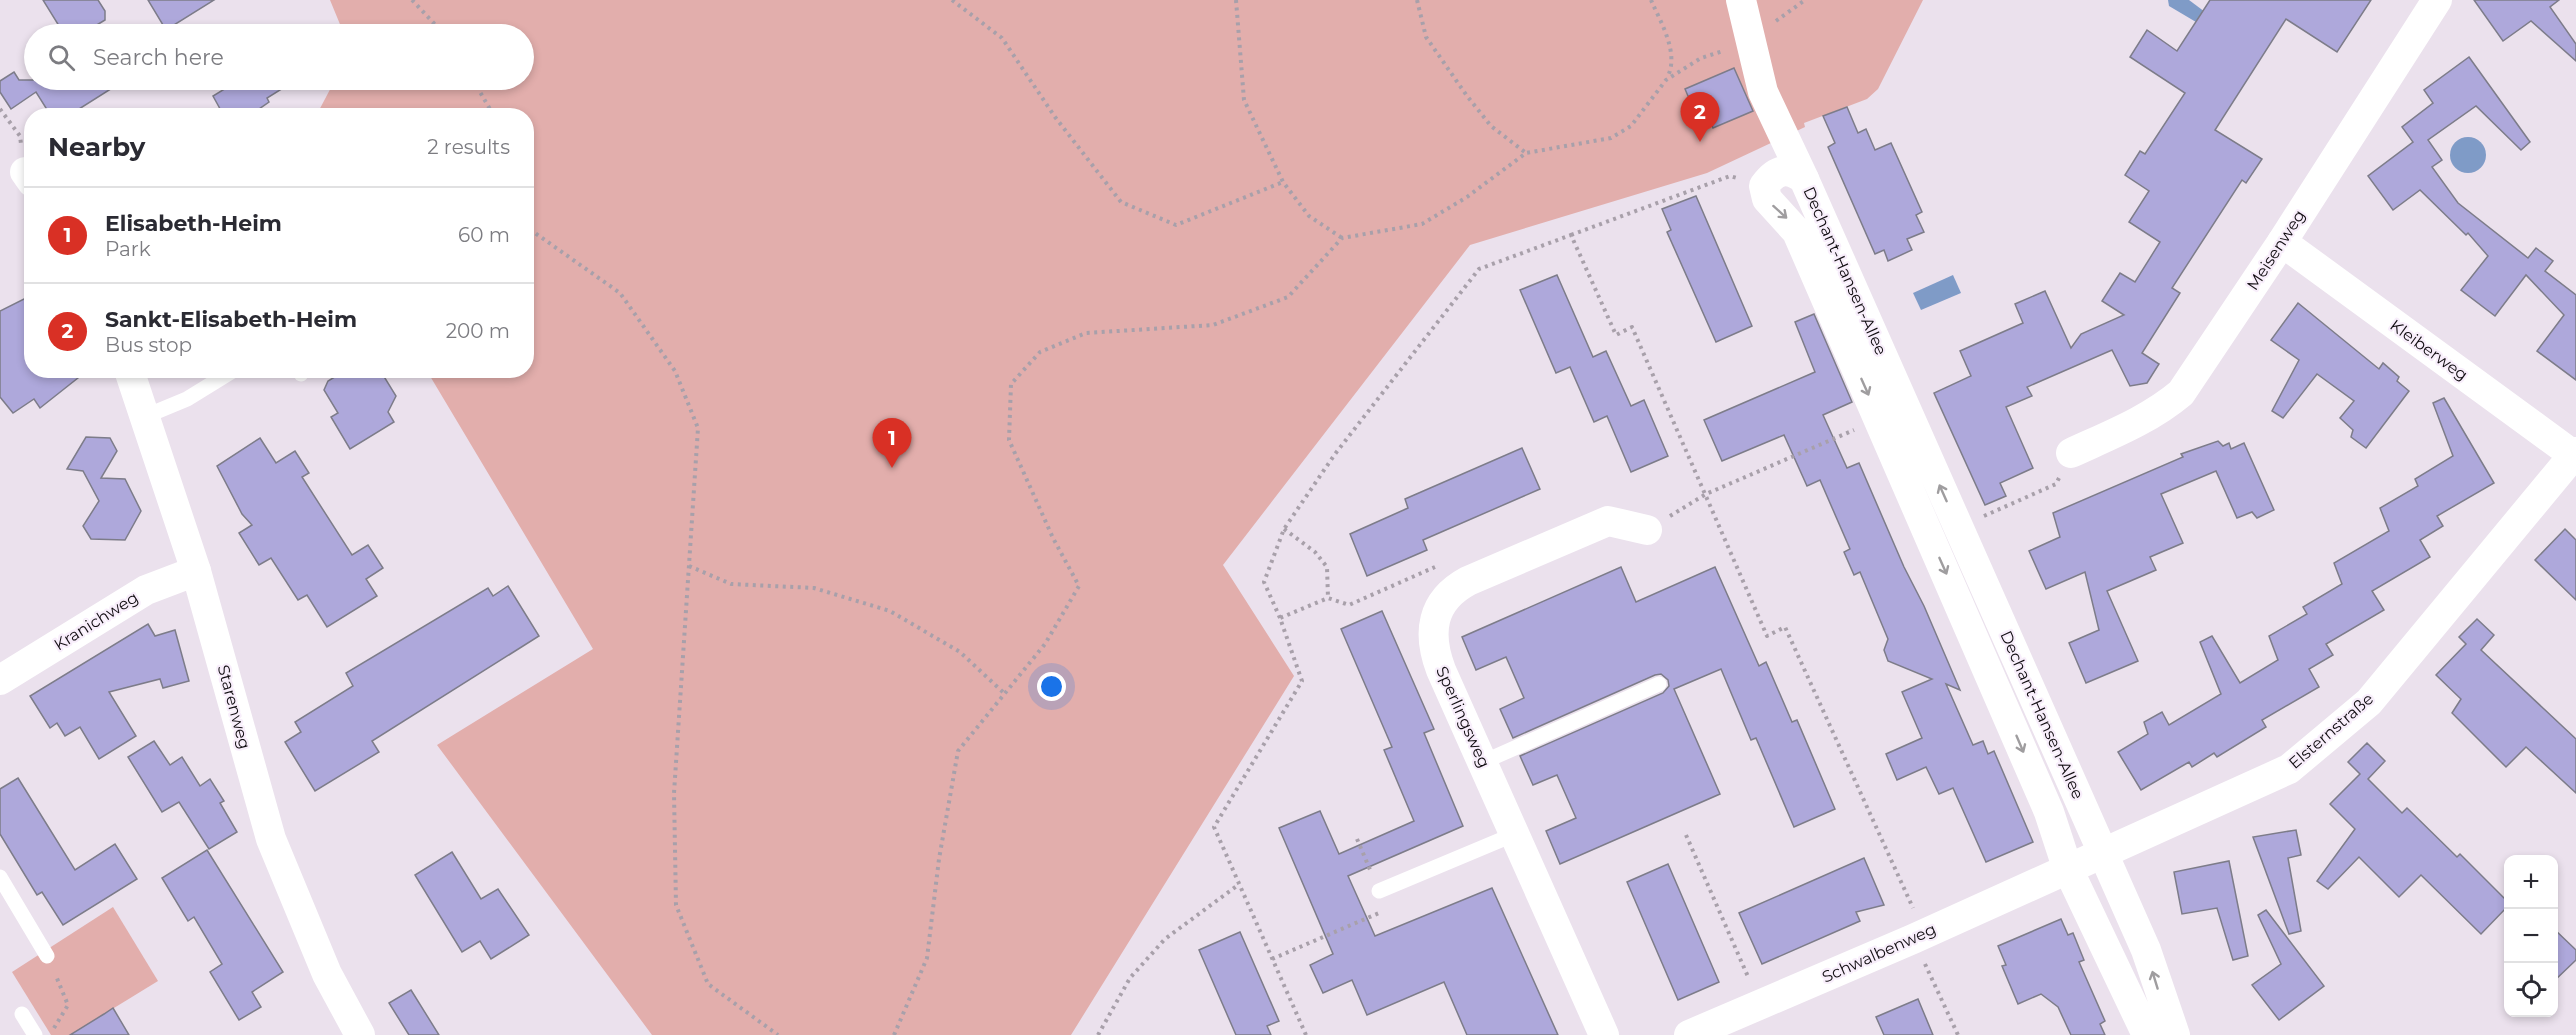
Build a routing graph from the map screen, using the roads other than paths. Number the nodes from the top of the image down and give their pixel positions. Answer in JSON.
{"nodes":[{"id":1,"x":1741,"y":0,"type":"edge"},
{"id":2,"x":2437,"y":0,"type":"edge"},
{"id":3,"x":1804,"y":179,"type":"junction"},
{"id":4,"x":2282,"y":242,"type":"junction"},
{"id":5,"x":132,"y":378,"type":"edge"},
{"id":6,"x":221,"y":378,"type":"edge"},
{"id":7,"x":146,"y":416,"type":"junction"},
{"id":8,"x":2071,"y":453,"type":"road end"},
{"id":9,"x":2575,"y":455,"type":"edge"},
{"id":10,"x":1647,"y":530,"type":"road end"},
{"id":11,"x":196,"y":571,"type":"junction"},
{"id":12,"x":0,"y":680,"type":"edge"},
{"id":13,"x":1659,"y":684,"type":"dead end"},
{"id":14,"x":1483,"y":762,"type":"junction"},
{"id":15,"x":1515,"y":834,"type":"junction"},
{"id":16,"x":2103,"y":851,"type":"junction"},
{"id":17,"x":2067,"y":867,"type":"junction"},
{"id":18,"x":0,"y":877,"type":"edge"},
{"id":19,"x":1379,"y":891,"type":"road end"},
{"id":20,"x":48,"y":956,"type":"road end"},
{"id":21,"x":22,"y":1014,"type":"dead end"},
{"id":22,"x":35,"y":1035,"type":"edge"},
{"id":23,"x":360,"y":1035,"type":"edge"},
{"id":24,"x":1604,"y":1035,"type":"edge"},
{"id":25,"x":1689,"y":1035,"type":"edge"},
{"id":26,"x":2147,"y":1035,"type":"edge"},
{"id":27,"x":2175,"y":1035,"type":"edge"}],
"edges":[{"from":1,"to":3,"type":"street"},
{"from":2,"to":4,"type":"street","name":"Meisenweg"},
{"from":16,"to":3,"type":"street","name":"Dechant-Hansen-Allee","one_way":true},
{"from":3,"to":17,"type":"street","name":"Dechant-Hansen-Allee","one_way":true},
{"from":4,"to":8,"type":"street","name":"Meisenweg"},
{"from":4,"to":9,"type":"street","name":"Kleiberweg"},
{"from":5,"to":7,"type":"street","name":"Starenweg"},
{"from":6,"to":7,"type":"lane"},
{"from":7,"to":11,"type":"street","name":"Starenweg"},
{"from":9,"to":16,"type":"street","name":"Elsternstraße"},
{"from":10,"to":14,"type":"street","name":"Sperlingsweg"},
{"from":11,"to":12,"type":"street","name":"Kranichweg"},
{"from":11,"to":23,"type":"street","name":"Starenweg"},
{"from":13,"to":14,"type":"lane"},
{"from":14,"to":15,"type":"street","name":"Sperlingsweg"},
{"from":15,"to":19,"type":"lane"},
{"from":15,"to":24,"type":"street","name":"Sperlingsweg"},
{"from":16,"to":17,"type":"street","name":"Elsternstraße"},
{"from":27,"to":16,"type":"street","name":"Dechant-Hansen-Allee","one_way":true},
{"from":17,"to":25,"type":"street","name":"Schwalbenweg"},
{"from":17,"to":26,"type":"street","name":"Dechant-Hansen-Allee"},
{"from":18,"to":20,"type":"lane"},
{"from":21,"to":22,"type":"lane"}]}
